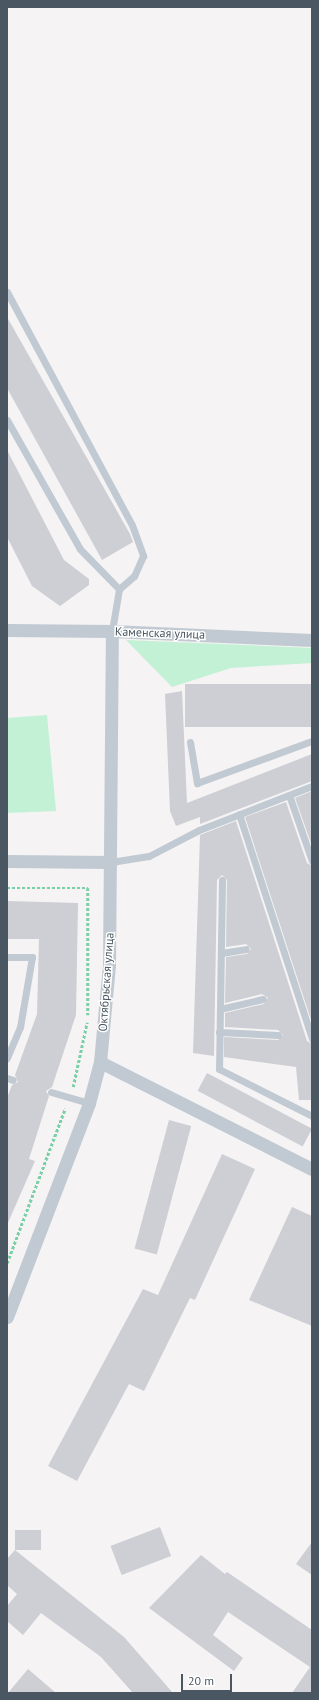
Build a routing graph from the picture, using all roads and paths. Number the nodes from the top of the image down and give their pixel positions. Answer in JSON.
{"nodes":[{"id":1,"x":7,"y":292,"type":"edge"},
{"id":2,"x":7,"y":420,"type":"edge"},
{"id":3,"x":119,"y":589,"type":"junction"},
{"id":4,"x":7,"y":630,"type":"edge"},
{"id":5,"x":112,"y":631,"type":"junction"},
{"id":6,"x":312,"y":640,"type":"edge"},
{"id":7,"x":312,"y":741,"type":"edge"},
{"id":8,"x":190,"y":742,"type":"dead end"},
{"id":9,"x":312,"y":786,"type":"edge"},
{"id":10,"x":288,"y":795,"type":"junction"},
{"id":11,"x":239,"y":814,"type":"junction"},
{"id":12,"x":7,"y":861,"type":"edge"},
{"id":13,"x":312,"y":861,"type":"edge"},
{"id":14,"x":111,"y":862,"type":"junction"},
{"id":15,"x":222,"y":880,"type":"dead end"},
{"id":16,"x":7,"y":888,"type":"edge"},
{"id":17,"x":246,"y":949,"type":"dead end"},
{"id":18,"x":221,"y":953,"type":"junction"},
{"id":19,"x":7,"y":957,"type":"edge"},
{"id":20,"x":263,"y":999,"type":"dead end"},
{"id":21,"x":220,"y":1009,"type":"junction"},
{"id":22,"x":219,"y":1032,"type":"junction"},
{"id":23,"x":278,"y":1035,"type":"dead end"},
{"id":24,"x":312,"y":1039,"type":"edge"},
{"id":25,"x":7,"y":1058,"type":"edge"},
{"id":26,"x":100,"y":1062,"type":"junction"},
{"id":27,"x":50,"y":1092,"type":"dead end"},
{"id":28,"x":69,"y":1097,"type":"junction"},
{"id":29,"x":89,"y":1103,"type":"junction"},
{"id":30,"x":312,"y":1116,"type":"edge"},
{"id":31,"x":312,"y":1169,"type":"edge"},
{"id":32,"x":7,"y":1264,"type":"edge"},
{"id":33,"x":7,"y":1317,"type":"edge"}],
"edges":[{"from":1,"to":3,"type":"lane"},
{"from":2,"to":3,"type":"lane"},
{"from":3,"to":5,"type":"lane"},
{"from":4,"to":5,"type":"street","name":"Каменская улица"},
{"from":5,"to":6,"type":"street","name":"Каменская улица"},
{"from":5,"to":14,"type":"street","name":"Октябрьская улица"},
{"from":7,"to":8,"type":"lane"},
{"from":9,"to":10,"type":"lane"},
{"from":10,"to":11,"type":"lane"},
{"from":10,"to":13,"type":"lane"},
{"from":11,"to":14,"type":"lane"},
{"from":11,"to":24,"type":"lane"},
{"from":12,"to":14,"type":"street"},
{"from":14,"to":26,"type":"street","name":"Октябрьская улица"},
{"from":15,"to":18,"type":"lane"},
{"from":16,"to":28,"type":"path"},
{"from":17,"to":18,"type":"lane"},
{"from":18,"to":21,"type":"lane"},
{"from":19,"to":25,"type":"lane"},
{"from":20,"to":21,"type":"lane"},
{"from":21,"to":22,"type":"lane"},
{"from":22,"to":23,"type":"lane"},
{"from":22,"to":30,"type":"lane"},
{"from":26,"to":29,"type":"street","name":"Октябрьская улица"},
{"from":26,"to":31,"type":"street"},
{"from":27,"to":28,"type":"lane"},
{"from":28,"to":29,"type":"lane"},
{"from":28,"to":32,"type":"path"},
{"from":29,"to":33,"type":"street","name":"Октябрьская улица"}]}
